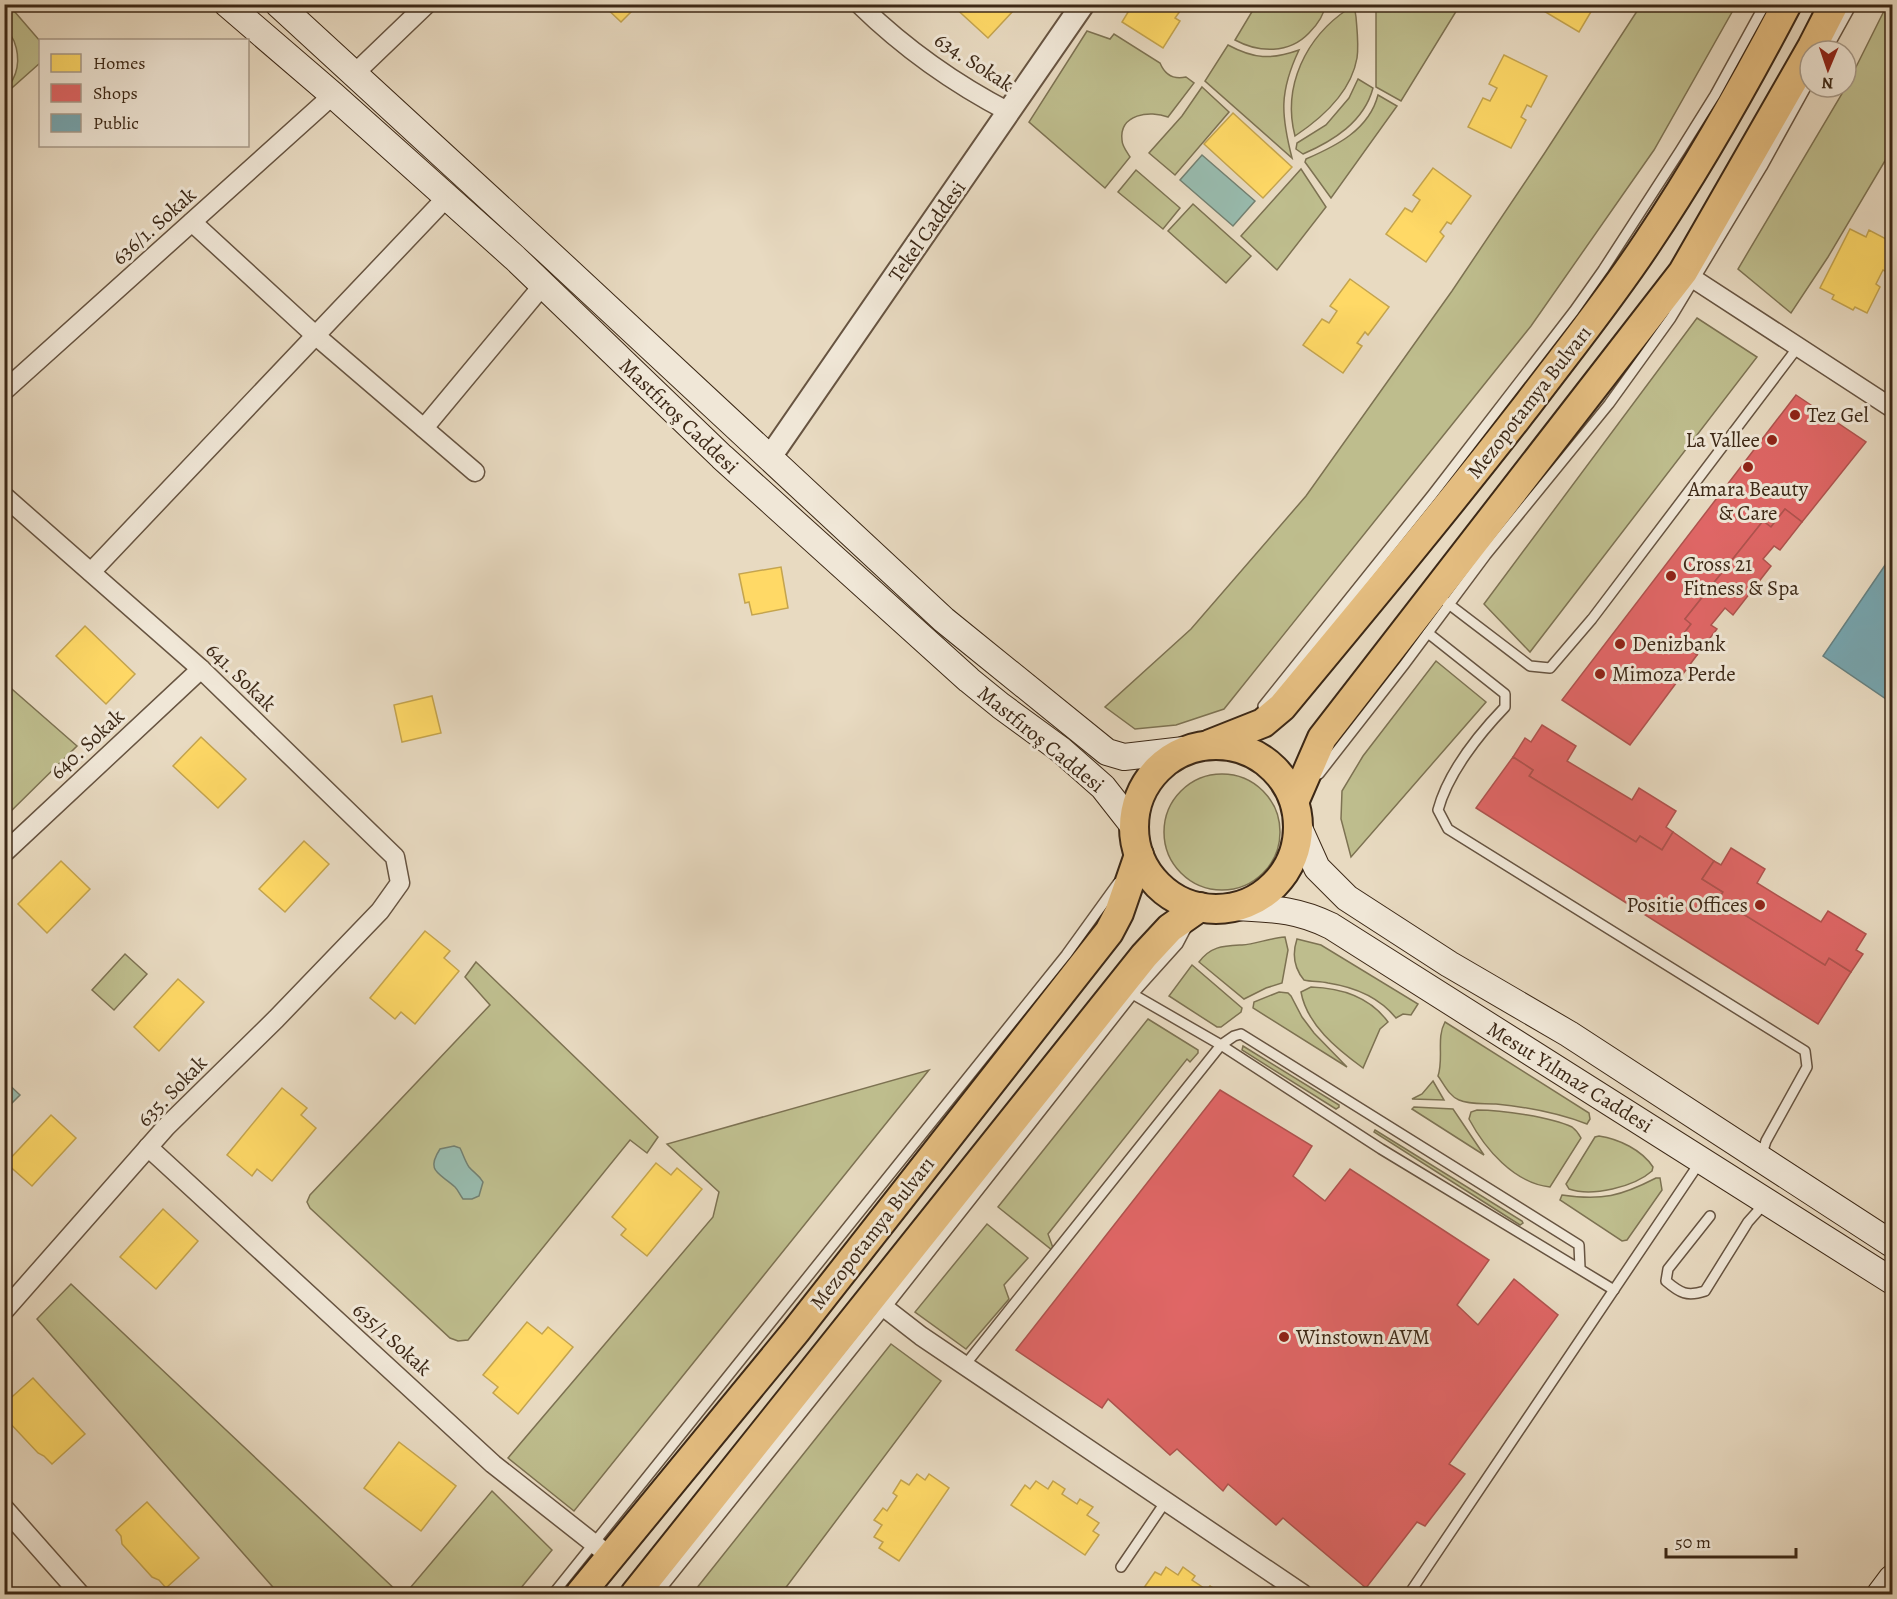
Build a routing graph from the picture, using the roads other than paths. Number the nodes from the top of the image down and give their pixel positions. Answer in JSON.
{"nodes":[{"id":1,"x":227,"y":4,"type":"edge"},
{"id":2,"x":278,"y":4,"type":"edge"},
{"id":3,"x":427,"y":4,"type":"edge"},
{"id":4,"x":859,"y":4,"type":"edge"},
{"id":5,"x":1083,"y":4,"type":"edge"},
{"id":6,"x":1766,"y":4,"type":"edge"},
{"id":7,"x":1787,"y":4,"type":"edge"},
{"id":8,"x":1834,"y":4,"type":"edge"},
{"id":9,"x":1852,"y":4,"type":"edge"},
{"id":10,"x":1833,"y":39,"type":"edge"},
{"id":11,"x":353,"y":75,"type":"junction"},
{"id":12,"x":333,"y":95,"type":"junction"},
{"id":13,"x":1798,"y":99,"type":"edge"},
{"id":14,"x":1009,"y":112,"type":"junction"},
{"id":15,"x":447,"y":196,"type":"junction"},
{"id":16,"x":192,"y":222,"type":"junction"},
{"id":17,"x":1689,"y":276,"type":"junction"},
{"id":18,"x":543,"y":285,"type":"junction"},
{"id":19,"x":315,"y":335,"type":"junction"},
{"id":20,"x":1798,"y":347,"type":"junction"},
{"id":21,"x":4,"y":391,"type":"edge"},
{"id":22,"x":1893,"y":408,"type":"edge"},
{"id":23,"x":424,"y":428,"type":"junction"},
{"id":24,"x":770,"y":457,"type":"junction"},
{"id":25,"x":476,"y":472,"type":"dead end"},
{"id":26,"x":4,"y":496,"type":"edge"},
{"id":27,"x":91,"y":572,"type":"junction"},
{"id":28,"x":1443,"y":598,"type":"junction"},
{"id":29,"x":1428,"y":633,"type":"junction"},
{"id":30,"x":201,"y":669,"type":"junction"},
{"id":31,"x":1255,"y":714,"type":"dead end"},
{"id":32,"x":1246,"y":720,"type":"dead end"},
{"id":33,"x":1197,"y":747,"type":"junction"},
{"id":34,"x":1297,"y":814,"type":"junction"},
{"id":35,"x":1132,"y":824,"type":"junction"},
{"id":36,"x":4,"y":853,"type":"edge"},
{"id":37,"x":1138,"y":858,"type":"junction"},
{"id":38,"x":1236,"y":908,"type":"junction"},
{"id":39,"x":1197,"y":909,"type":"junction"},
{"id":40,"x":380,"y":911,"type":"joint"},
{"id":41,"x":1126,"y":990,"type":"junction"},
{"id":42,"x":1221,"y":1046,"type":"junction"},
{"id":43,"x":148,"y":1147,"type":"junction"},
{"id":44,"x":1761,"y":1159,"type":"junction"},
{"id":45,"x":1701,"y":1160,"type":"junction"},
{"id":46,"x":1766,"y":1201,"type":"junction"},
{"id":47,"x":1710,"y":1215,"type":"dead end"},
{"id":48,"x":1893,"y":1244,"type":"edge"},
{"id":49,"x":1580,"y":1268,"type":"junction"},
{"id":50,"x":1893,"y":1281,"type":"edge"},
{"id":51,"x":1614,"y":1290,"type":"junction"},
{"id":52,"x":879,"y":1303,"type":"junction"},
{"id":53,"x":4,"y":1311,"type":"edge"},
{"id":54,"x":965,"y":1365,"type":"junction"},
{"id":55,"x":1166,"y":1501,"type":"junction"},
{"id":56,"x":4,"y":1508,"type":"edge"},
{"id":57,"x":603,"y":1550,"type":"junction"},
{"id":58,"x":1121,"y":1567,"type":"dead end"},
{"id":59,"x":1893,"y":1578,"type":"edge"},
{"id":60,"x":80,"y":1594,"type":"edge"},
{"id":61,"x":553,"y":1594,"type":"edge"},
{"id":62,"x":580,"y":1594,"type":"edge"},
{"id":63,"x":635,"y":1594,"type":"edge"},
{"id":64,"x":657,"y":1594,"type":"edge"},
{"id":65,"x":1304,"y":1594,"type":"edge"},
{"id":66,"x":1409,"y":1594,"type":"edge"},
{"id":67,"x":1880,"y":1594,"type":"edge"}],
"edges":[{"from":1,"to":12,"type":"main road","name":"Mastfıroş Caddesi"},
{"from":2,"to":11,"type":"main road","name":"Mastfıroş Caddesi"},
{"from":3,"to":11,"type":"street"},
{"from":4,"to":14,"type":"street","name":"634. Sokak"},
{"from":5,"to":14,"type":"street","name":"Tekel Caddesi"},
{"from":6,"to":31,"type":"lane"},
{"from":7,"to":33,"type":"main road","name":"Mezopotamya Bulvarı"},
{"from":8,"to":17,"type":"main road","name":"Mezopotamya Bulvarı"},
{"from":9,"to":10,"type":"lane"},
{"from":11,"to":24,"type":"main road","name":"Mastfıroş Caddesi"},
{"from":12,"to":15,"type":"main road","name":"Mastfıroş Caddesi"},
{"from":12,"to":16,"type":"street","name":"636/1. Sokak"},
{"from":13,"to":17,"type":"lane"},
{"from":14,"to":24,"type":"street","name":"Tekel Caddesi"},
{"from":15,"to":18,"type":"main road","name":"Mastfıroş Caddesi"},
{"from":15,"to":19,"type":"street"},
{"from":16,"to":19,"type":"street"},
{"from":16,"to":21,"type":"street","name":"636/1. Sokak"},
{"from":17,"to":20,"type":"street"},
{"from":17,"to":28,"type":"main road","name":"Mezopotamya Bulvarı"},
{"from":18,"to":23,"type":"street"},
{"from":18,"to":35,"type":"main road","name":"Mastfıroş Caddesi"},
{"from":19,"to":23,"type":"street"},
{"from":19,"to":27,"type":"street"},
{"from":20,"to":22,"type":"street"},
{"from":20,"to":28,"type":"lane"},
{"from":23,"to":25,"type":"street"},
{"from":24,"to":33,"type":"main road","name":"Mastfıroş Caddesi"},
{"from":26,"to":27,"type":"street","name":"641. Sokak"},
{"from":27,"to":30,"type":"street","name":"641. Sokak"},
{"from":28,"to":29,"type":"lane"},
{"from":28,"to":34,"type":"main road","name":"Mezopotamya Bulvarı"},
{"from":29,"to":34,"type":"lane"},
{"from":29,"to":44,"type":"lane"},
{"from":30,"to":36,"type":"street","name":"640. Sokak"},
{"from":30,"to":40,"type":"street","name":"641. Sokak"},
{"from":32,"to":33,"type":"lane"},
{"from":33,"to":34,"type":"main road"},
{"from":33,"to":35,"type":"main road"},
{"from":34,"to":38,"type":"main road"},
{"from":34,"to":44,"type":"main road","name":"Mesut Yılmaz Caddesi"},
{"from":35,"to":37,"type":"main road"},
{"from":37,"to":39,"type":"main road"},
{"from":37,"to":57,"type":"main road","name":"Mezopotamya Bulvarı"},
{"from":38,"to":39,"type":"main road"},
{"from":38,"to":45,"type":"main road","name":"Mesut Yılmaz Caddesi"},
{"from":39,"to":41,"type":"main road","name":"Mezopotamya Bulvarı"},
{"from":40,"to":43,"type":"street","name":"635. Sokak"},
{"from":41,"to":42,"type":"lane"},
{"from":41,"to":52,"type":"main road","name":"Mezopotamya Bulvarı"},
{"from":42,"to":49,"type":"lane"},
{"from":42,"to":49,"type":"lane"},
{"from":42,"to":54,"type":"lane"},
{"from":43,"to":53,"type":"street","name":"635. Sokak"},
{"from":43,"to":57,"type":"street","name":"635/1 Sokak"},
{"from":44,"to":48,"type":"main road","name":"Mesut Yılmaz Caddesi"},
{"from":45,"to":46,"type":"main road","name":"Mesut Yılmaz Caddesi"},
{"from":45,"to":51,"type":"lane"},
{"from":46,"to":47,"type":"lane"},
{"from":46,"to":50,"type":"main road","name":"Mesut Yılmaz Caddesi"},
{"from":49,"to":51,"type":"lane"},
{"from":51,"to":66,"type":"lane"},
{"from":52,"to":54,"type":"street"},
{"from":52,"to":63,"type":"main road","name":"Mezopotamya Bulvarı"},
{"from":52,"to":64,"type":"lane"},
{"from":54,"to":55,"type":"street"},
{"from":55,"to":58,"type":"lane"},
{"from":55,"to":65,"type":"street"},
{"from":56,"to":60,"type":"street"},
{"from":57,"to":61,"type":"lane"},
{"from":57,"to":62,"type":"main road","name":"Mezopotamya Bulvarı"},
{"from":59,"to":67,"type":"main road"}]}
